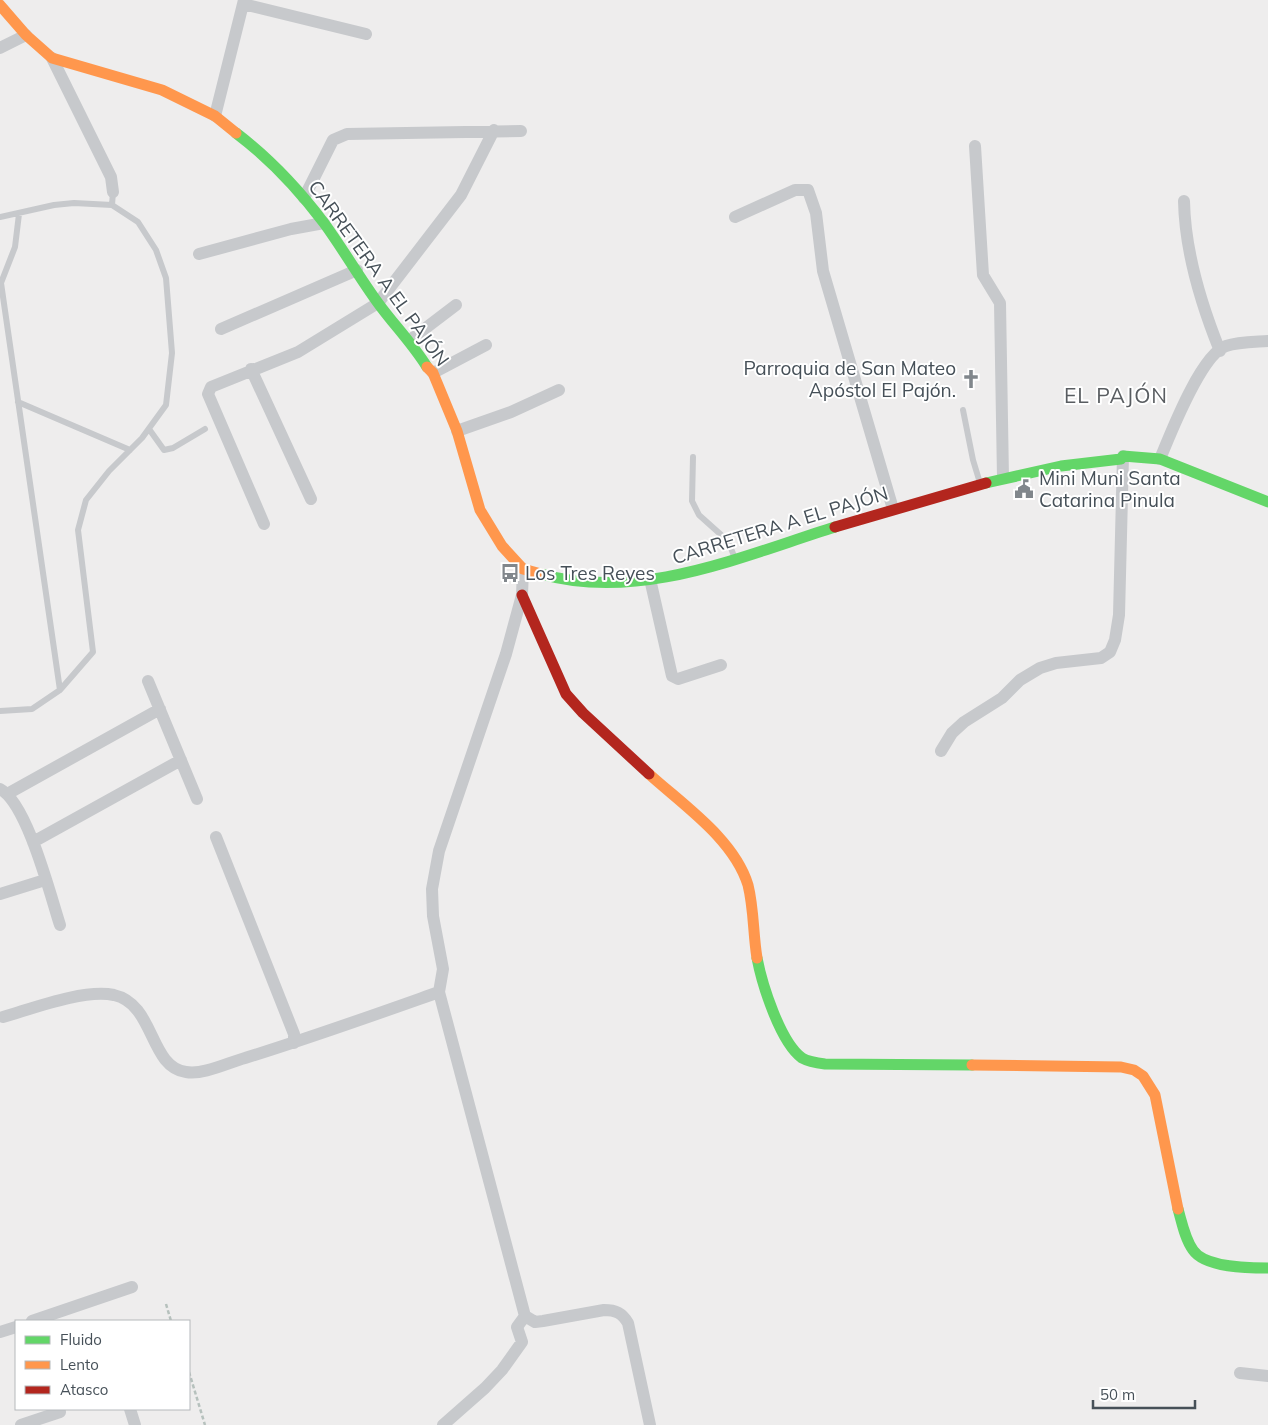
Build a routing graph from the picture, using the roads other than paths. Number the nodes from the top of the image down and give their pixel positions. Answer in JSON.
{"nodes":[{"id":1,"x":244,"y":2,"type":"edge"},
{"id":2,"x":0,"y":5,"type":"edge"},
{"id":3,"x":366,"y":34,"type":"dead end"},
{"id":4,"x":26,"y":35,"type":"junction"},
{"id":5,"x":0,"y":48,"type":"edge"},
{"id":6,"x":52,"y":58,"type":"junction"},
{"id":7,"x":215,"y":116,"type":"junction"},
{"id":8,"x":494,"y":130,"type":"junction"},
{"id":9,"x":521,"y":131,"type":"dead end"},
{"id":10,"x":975,"y":146,"type":"dead end"},
{"id":11,"x":113,"y":198,"type":"junction"},
{"id":12,"x":304,"y":198,"type":"junction"},
{"id":13,"x":1184,"y":201,"type":"dead end"},
{"id":14,"x":20,"y":214,"type":"junction"},
{"id":15,"x":736,"y":217,"type":"dead end"},
{"id":16,"x":0,"y":218,"type":"edge"},
{"id":17,"x":324,"y":223,"type":"junction"},
{"id":18,"x":200,"y":254,"type":"dead end"},
{"id":19,"x":357,"y":270,"type":"junction"},
{"id":20,"x":378,"y":303,"type":"junction"},
{"id":21,"x":456,"y":305,"type":"dead end"},
{"id":22,"x":221,"y":329,"type":"dead end"},
{"id":23,"x":410,"y":340,"type":"junction"},
{"id":24,"x":1268,"y":341,"type":"edge"},
{"id":25,"x":486,"y":346,"type":"dead end"},
{"id":26,"x":1220,"y":351,"type":"junction"},
{"id":27,"x":251,"y":369,"type":"junction"},
{"id":28,"x":433,"y":372,"type":"junction"},
{"id":29,"x":559,"y":390,"type":"dead end"},
{"id":30,"x":18,"y":402,"type":"junction"},
{"id":31,"x":963,"y":410,"type":"dead end"},
{"id":32,"x":149,"y":429,"type":"junction"},
{"id":33,"x":205,"y":429,"type":"dead end"},
{"id":34,"x":457,"y":431,"type":"junction"},
{"id":35,"x":130,"y":450,"type":"junction"},
{"id":36,"x":1123,"y":456,"type":"junction"},
{"id":37,"x":693,"y":457,"type":"dead end"},
{"id":38,"x":1160,"y":458,"type":"junction"},
{"id":39,"x":1004,"y":478,"type":"junction"},
{"id":40,"x":980,"y":484,"type":"junction"},
{"id":41,"x":311,"y":499,"type":"dead end"},
{"id":42,"x":1268,"y":502,"type":"edge"},
{"id":43,"x":893,"y":509,"type":"junction"},
{"id":44,"x":264,"y":524,"type":"dead end"},
{"id":45,"x":735,"y":560,"type":"junction"},
{"id":46,"x":523,"y":569,"type":"junction"},
{"id":47,"x":650,"y":579,"type":"junction"},
{"id":48,"x":522,"y":595,"type":"junction"},
{"id":49,"x":722,"y":666,"type":"dead end"},
{"id":50,"x":148,"y":682,"type":"dead end"},
{"id":51,"x":60,"y":690,"type":"junction"},
{"id":52,"x":160,"y":710,"type":"junction"},
{"id":53,"x":0,"y":711,"type":"edge"},
{"id":54,"x":941,"y":751,"type":"dead end"},
{"id":55,"x":181,"y":760,"type":"junction"},
{"id":56,"x":4,"y":791,"type":"edge"},
{"id":57,"x":197,"y":799,"type":"dead end"},
{"id":58,"x":216,"y":837,"type":"dead end"},
{"id":59,"x":33,"y":842,"type":"junction"},
{"id":60,"x":45,"y":880,"type":"junction"},
{"id":61,"x":0,"y":894,"type":"edge"},
{"id":62,"x":60,"y":925,"type":"dead end"},
{"id":63,"x":439,"y":992,"type":"junction"},
{"id":64,"x":3,"y":1017,"type":"dead end"},
{"id":65,"x":294,"y":1043,"type":"junction"},
{"id":66,"x":1268,"y":1268,"type":"edge"},
{"id":67,"x":132,"y":1288,"type":"dead end"},
{"id":68,"x":525,"y":1316,"type":"junction"},
{"id":69,"x":35,"y":1320,"type":"edge"},
{"id":70,"x":15,"y":1327,"type":"edge"},
{"id":71,"x":0,"y":1332,"type":"edge"},
{"id":72,"x":1240,"y":1373,"type":"dead end"},
{"id":73,"x":1268,"y":1376,"type":"edge"},
{"id":74,"x":130,"y":1410,"type":"edge"},
{"id":75,"x":60,"y":1412,"type":"dead end"},
{"id":76,"x":21,"y":1425,"type":"edge"},
{"id":77,"x":135,"y":1425,"type":"edge"},
{"id":78,"x":443,"y":1425,"type":"edge"},
{"id":79,"x":650,"y":1425,"type":"edge"}],
"edges":[{"from":1,"to":3,"type":"street"},
{"from":1,"to":7,"type":"street"},
{"from":2,"to":4,"type":"street","name":"CARRETERA A EL PAJÓN"},
{"from":4,"to":5,"type":"street"},
{"from":4,"to":6,"type":"street","name":"CARRETERA A EL PAJÓN"},
{"from":6,"to":7,"type":"street","name":"CARRETERA A EL PAJÓN"},
{"from":6,"to":11,"type":"street"},
{"from":7,"to":12,"type":"street","name":"CARRETERA A EL PAJÓN"},
{"from":8,"to":9,"type":"street"},
{"from":8,"to":12,"type":"street"},
{"from":8,"to":20,"type":"street"},
{"from":10,"to":39,"type":"street"},
{"from":11,"to":14,"type":"lane"},
{"from":11,"to":32,"type":"lane"},
{"from":12,"to":17,"type":"street","name":"CARRETERA A EL PAJÓN"},
{"from":13,"to":26,"type":"street"},
{"from":14,"to":16,"type":"lane"},
{"from":14,"to":30,"type":"lane"},
{"from":15,"to":43,"type":"street"},
{"from":17,"to":18,"type":"street"},
{"from":17,"to":19,"type":"street","name":"CARRETERA A EL PAJÓN"},
{"from":19,"to":20,"type":"street","name":"CARRETERA A EL PAJÓN"},
{"from":19,"to":22,"type":"street"},
{"from":20,"to":23,"type":"street","name":"CARRETERA A EL PAJÓN"},
{"from":20,"to":27,"type":"street"},
{"from":21,"to":23,"type":"street"},
{"from":23,"to":28,"type":"street","name":"CARRETERA A EL PAJÓN"},
{"from":24,"to":26,"type":"street"},
{"from":25,"to":28,"type":"street"},
{"from":26,"to":38,"type":"street"},
{"from":27,"to":41,"type":"street"},
{"from":27,"to":44,"type":"street"},
{"from":28,"to":34,"type":"street","name":"CARRETERA A EL PAJÓN"},
{"from":29,"to":34,"type":"street"},
{"from":30,"to":35,"type":"lane"},
{"from":30,"to":51,"type":"lane"},
{"from":31,"to":40,"type":"lane"},
{"from":32,"to":33,"type":"lane"},
{"from":32,"to":35,"type":"lane"},
{"from":34,"to":46,"type":"street","name":"CARRETERA A EL PAJÓN"},
{"from":35,"to":51,"type":"lane"},
{"from":36,"to":38,"type":"street","name":"CARRETERA A EL PAJÓN"},
{"from":36,"to":39,"type":"street","name":"CARRETERA A EL PAJÓN"},
{"from":36,"to":54,"type":"street"},
{"from":37,"to":45,"type":"lane"},
{"from":38,"to":42,"type":"street","name":"CARRETERA A EL PAJÓN"},
{"from":39,"to":40,"type":"street","name":"CARRETERA A EL PAJÓN"},
{"from":40,"to":43,"type":"street","name":"CARRETERA A EL PAJÓN"},
{"from":43,"to":45,"type":"street","name":"CARRETERA A EL PAJÓN"},
{"from":45,"to":47,"type":"street","name":"CARRETERA A EL PAJÓN"},
{"from":46,"to":47,"type":"street","name":"CARRETERA A EL PAJÓN"},
{"from":46,"to":48,"type":"street"},
{"from":47,"to":49,"type":"street"},
{"from":48,"to":63,"type":"street"},
{"from":48,"to":66,"type":"street"},
{"from":50,"to":52,"type":"street"},
{"from":51,"to":53,"type":"lane"},
{"from":52,"to":55,"type":"street"},
{"from":52,"to":56,"type":"street"},
{"from":55,"to":57,"type":"street"},
{"from":55,"to":59,"type":"street"},
{"from":56,"to":59,"type":"street"},
{"from":58,"to":65,"type":"street"},
{"from":59,"to":60,"type":"street"},
{"from":60,"to":61,"type":"street"},
{"from":60,"to":62,"type":"street"},
{"from":63,"to":65,"type":"street"},
{"from":63,"to":68,"type":"street"},
{"from":64,"to":65,"type":"street"},
{"from":67,"to":69,"type":"street"},
{"from":68,"to":78,"type":"street"},
{"from":68,"to":79,"type":"street"},
{"from":70,"to":71,"type":"street"},
{"from":72,"to":73,"type":"street"},
{"from":74,"to":77,"type":"street"},
{"from":75,"to":76,"type":"street"}]}
